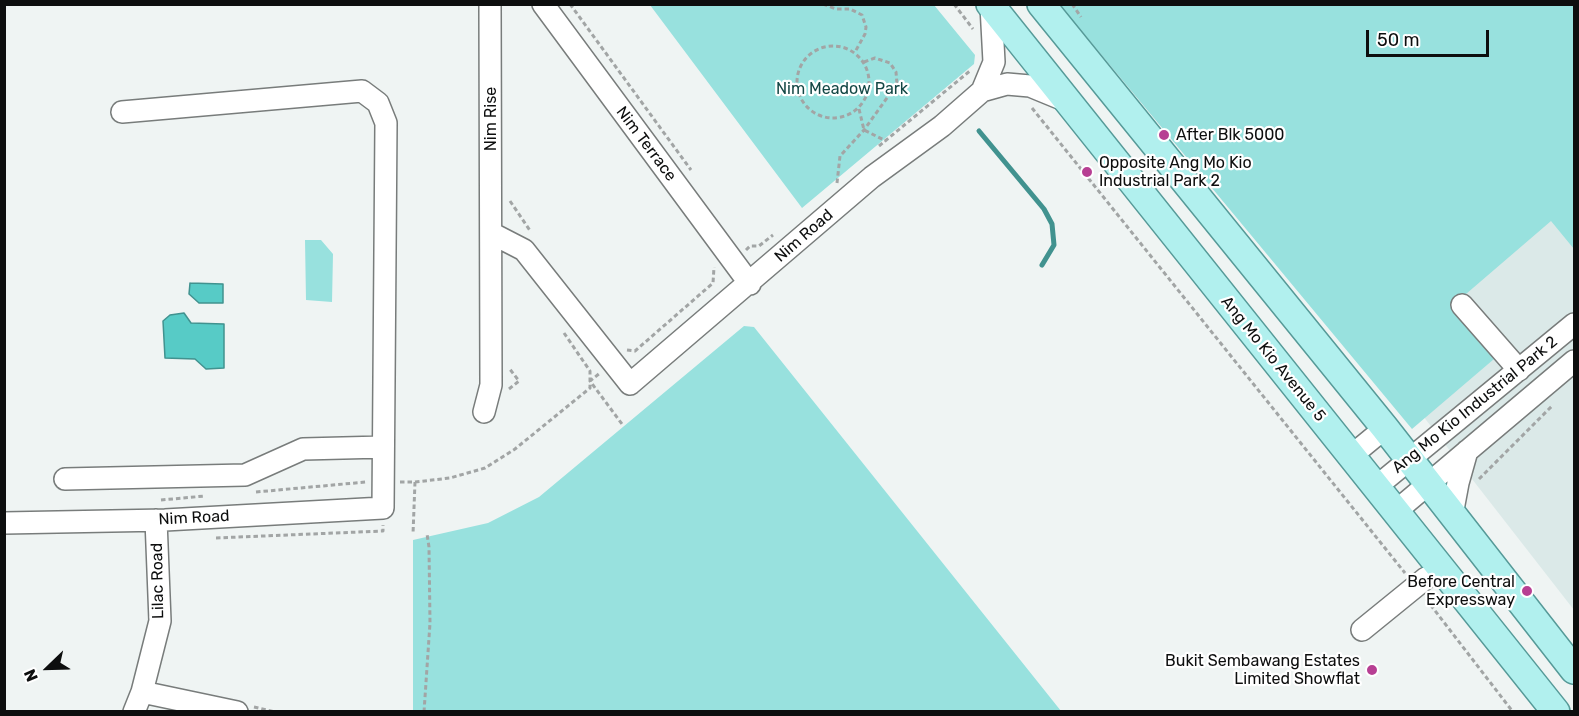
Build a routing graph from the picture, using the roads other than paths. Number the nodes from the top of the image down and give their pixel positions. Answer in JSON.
{"nodes":[{"id":1,"x":490,"y":4,"type":"edge"},
{"id":2,"x":543,"y":4,"type":"edge"},
{"id":3,"x":1041,"y":4,"type":"edge"},
{"id":4,"x":991,"y":5,"type":"edge"},
{"id":5,"x":981,"y":91,"type":"junction"},
{"id":6,"x":1064,"y":100,"type":"junction"},
{"id":7,"x":122,"y":112,"type":"dead end"},
{"id":8,"x":491,"y":233,"type":"junction"},
{"id":9,"x":750,"y":284,"type":"junction"},
{"id":10,"x":1462,"y":305,"type":"dead end"},
{"id":11,"x":1575,"y":324,"type":"edge"},
{"id":12,"x":1575,"y":361,"type":"edge"},
{"id":13,"x":1519,"y":370,"type":"junction"},
{"id":14,"x":484,"y":412,"type":"dead end"},
{"id":15,"x":1385,"y":428,"type":"junction"},
{"id":16,"x":383,"y":447,"type":"junction"},
{"id":17,"x":1467,"y":451,"type":"junction"},
{"id":18,"x":1351,"y":456,"type":"junction"},
{"id":19,"x":1408,"y":458,"type":"junction"},
{"id":20,"x":65,"y":479,"type":"dead end"},
{"id":21,"x":1429,"y":483,"type":"junction"},
{"id":22,"x":1376,"y":487,"type":"junction"},
{"id":23,"x":1395,"y":512,"type":"junction"},
{"id":24,"x":1452,"y":515,"type":"junction"},
{"id":25,"x":156,"y":520,"type":"junction"},
{"id":26,"x":6,"y":527,"type":"edge"},
{"id":27,"x":1421,"y":582,"type":"road end"},
{"id":28,"x":1362,"y":630,"type":"dead end"},
{"id":29,"x":1575,"y":670,"type":"edge"},
{"id":30,"x":138,"y":702,"type":"edge"},
{"id":31,"x":237,"y":711,"type":"edge"},
{"id":32,"x":1556,"y":711,"type":"edge"}],
"edges":[{"from":1,"to":8,"type":"street","name":"Nim Rise"},
{"from":2,"to":9,"type":"street","name":"Nim Terrace"},
{"from":3,"to":15,"type":"main road"},
{"from":4,"to":5,"type":"street"},
{"from":4,"to":6,"type":"main road","name":"Ang Mo Kio Avenue 5"},
{"from":5,"to":6,"type":"street"},
{"from":5,"to":9,"type":"street","name":"Nim Road"},
{"from":6,"to":18,"type":"main road","name":"Ang Mo Kio Avenue 5"},
{"from":7,"to":16,"type":"street"},
{"from":8,"to":9,"type":"street","name":"Nim Road"},
{"from":8,"to":14,"type":"street","name":"Nim Rise"},
{"from":10,"to":13,"type":"street"},
{"from":11,"to":13,"type":"street","name":"Ang Mo Kio Industrial Park 2"},
{"from":12,"to":17,"type":"street","name":"Ang Mo Kio Industrial Park 2"},
{"from":13,"to":19,"type":"street","name":"Ang Mo Kio Industrial Park 2"},
{"from":15,"to":18,"type":"street"},
{"from":15,"to":19,"type":"main road"},
{"from":16,"to":20,"type":"street"},
{"from":16,"to":25,"type":"street","name":"Nim Road"},
{"from":17,"to":21,"type":"street","name":"Ang Mo Kio Industrial Park 2"},
{"from":17,"to":24,"type":"street"},
{"from":18,"to":22,"type":"main road","name":"Ang Mo Kio Avenue 5"},
{"from":19,"to":21,"type":"main road"},
{"from":19,"to":22,"type":"street","name":"Ang Mo Kio Industrial Park 2"},
{"from":21,"to":23,"type":"street","name":"Ang Mo Kio Industrial Park 2"},
{"from":21,"to":24,"type":"main road"},
{"from":22,"to":23,"type":"main road","name":"Ang Mo Kio Avenue 5"},
{"from":23,"to":32,"type":"main road","name":"Ang Mo Kio Avenue 5"},
{"from":24,"to":29,"type":"main road"},
{"from":25,"to":26,"type":"street","name":"Nim Road"},
{"from":25,"to":30,"type":"street","name":"Lilac Road"},
{"from":27,"to":28,"type":"street"},
{"from":30,"to":31,"type":"street"}]}
